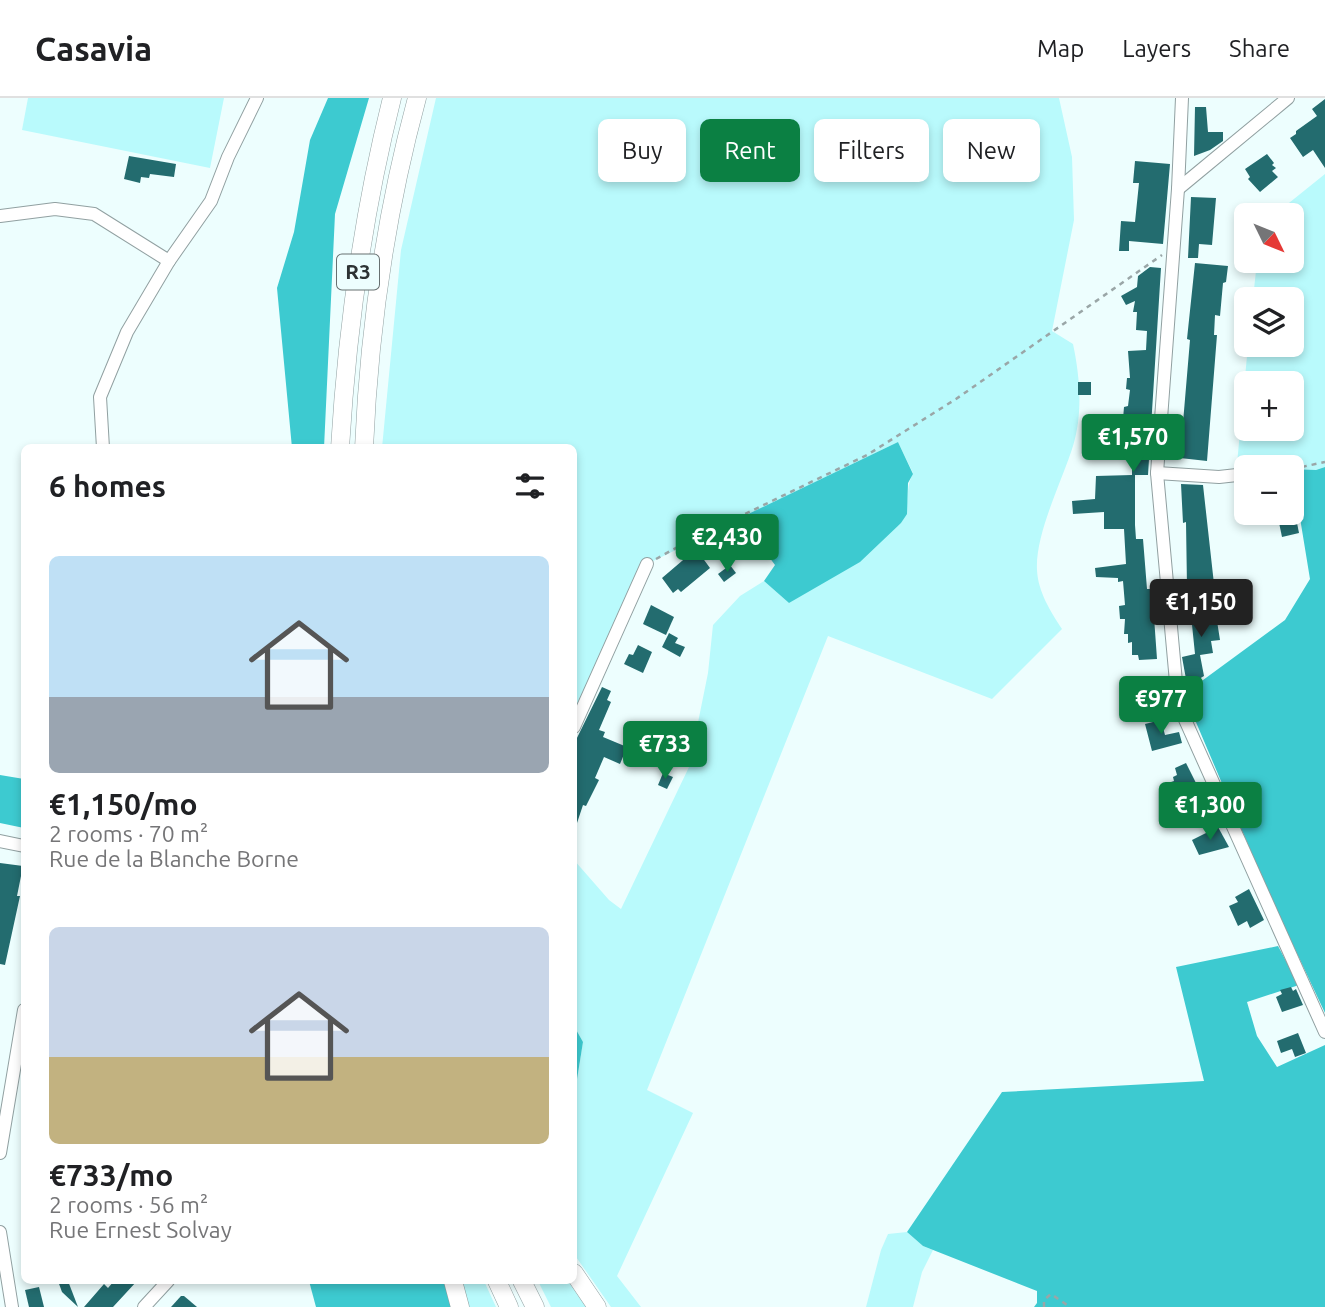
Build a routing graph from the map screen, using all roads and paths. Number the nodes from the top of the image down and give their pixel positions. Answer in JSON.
{"nodes":[{"id":1,"x":257,"y":98,"type":"edge"},
{"id":2,"x":392,"y":98,"type":"edge"},
{"id":3,"x":416,"y":98,"type":"edge"},
{"id":4,"x":1182,"y":98,"type":"edge"},
{"id":5,"x":1288,"y":98,"type":"edge"},
{"id":6,"x":1178,"y":189,"type":"junction"},
{"id":7,"x":0,"y":216,"type":"edge"},
{"id":8,"x":1173,"y":248,"type":"junction"},
{"id":9,"x":169,"y":261,"type":"junction"},
{"id":10,"x":103,"y":444,"type":"edge"},
{"id":11,"x":340,"y":444,"type":"edge"},
{"id":12,"x":364,"y":444,"type":"edge"},
{"id":13,"x":1325,"y":462,"type":"edge"},
{"id":14,"x":1304,"y":466,"type":"edge"},
{"id":15,"x":1157,"y":473,"type":"junction"},
{"id":16,"x":1234,"y":475,"type":"edge"},
{"id":17,"x":648,"y":565,"type":"joint"},
{"id":18,"x":577,"y":720,"type":"edge"},
{"id":19,"x":0,"y":841,"type":"edge"},
{"id":20,"x":21,"y":845,"type":"edge"},
{"id":21,"x":21,"y":1028,"type":"edge"},
{"id":22,"x":1325,"y":1032,"type":"edge"},
{"id":23,"x":0,"y":1153,"type":"edge"},
{"id":24,"x":0,"y":1232,"type":"edge"},
{"id":25,"x":577,"y":1277,"type":"edge"},
{"id":26,"x":165,"y":1284,"type":"edge"},
{"id":27,"x":454,"y":1284,"type":"edge"},
{"id":28,"x":498,"y":1284,"type":"edge"},
{"id":29,"x":524,"y":1284,"type":"edge"},
{"id":30,"x":12,"y":1307,"type":"edge"},
{"id":31,"x":144,"y":1307,"type":"edge"},
{"id":32,"x":460,"y":1307,"type":"edge"},
{"id":33,"x":509,"y":1307,"type":"edge"},
{"id":34,"x":535,"y":1307,"type":"edge"},
{"id":35,"x":597,"y":1307,"type":"edge"},
{"id":36,"x":1044,"y":1307,"type":"edge"},
{"id":37,"x":1070,"y":1307,"type":"edge"}],
"edges":[{"from":1,"to":9,"type":"street"},
{"from":2,"to":11,"type":"highway","number":"R3"},
{"from":3,"to":12,"type":"highway","number":"R3"},
{"from":4,"to":6,"type":"street"},
{"from":5,"to":6,"type":"street"},
{"from":6,"to":8,"type":"street"},
{"from":7,"to":9,"type":"street"},
{"from":8,"to":15,"type":"street"},
{"from":8,"to":17,"type":"path"},
{"from":9,"to":10,"type":"street"},
{"from":13,"to":14,"type":"path"},
{"from":15,"to":16,"type":"street"},
{"from":15,"to":22,"type":"street"},
{"from":17,"to":18,"type":"street"},
{"from":19,"to":20,"type":"street"},
{"from":21,"to":23,"type":"street"},
{"from":24,"to":30,"type":"street"},
{"from":25,"to":35,"type":"highway"},
{"from":26,"to":31,"type":"street"},
{"from":27,"to":32,"type":"highway"},
{"from":28,"to":33,"type":"highway"},
{"from":29,"to":34,"type":"highway"},
{"from":36,"to":37,"type":"path"}]}
